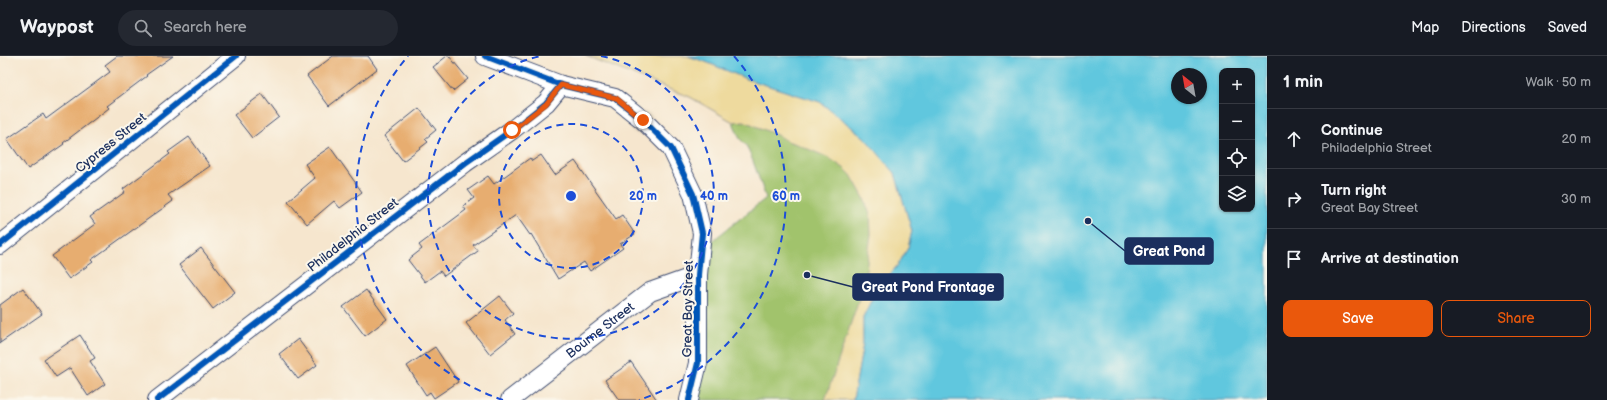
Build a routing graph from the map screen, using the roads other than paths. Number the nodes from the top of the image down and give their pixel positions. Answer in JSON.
{"nodes":[{"id":1,"x":236,"y":56,"type":"edge"},
{"id":2,"x":485,"y":56,"type":"edge"},
{"id":3,"x":561,"y":85,"type":"junction"},
{"id":4,"x":0,"y":245,"type":"edge"},
{"id":5,"x":698,"y":275,"type":"junction"},
{"id":6,"x":157,"y":400,"type":"edge"},
{"id":7,"x":510,"y":400,"type":"edge"},
{"id":8,"x":689,"y":400,"type":"edge"}],
"edges":[{"from":1,"to":4,"type":"street","name":"Cypress Street"},
{"from":2,"to":3,"type":"street","name":"Great Bay Street"},
{"from":3,"to":5,"type":"street","name":"Great Bay Street"},
{"from":3,"to":6,"type":"street","name":"Philadelphia Street"},
{"from":5,"to":7,"type":"street","name":"Bourne Street"},
{"from":5,"to":8,"type":"street","name":"Great Bay Street"}]}
